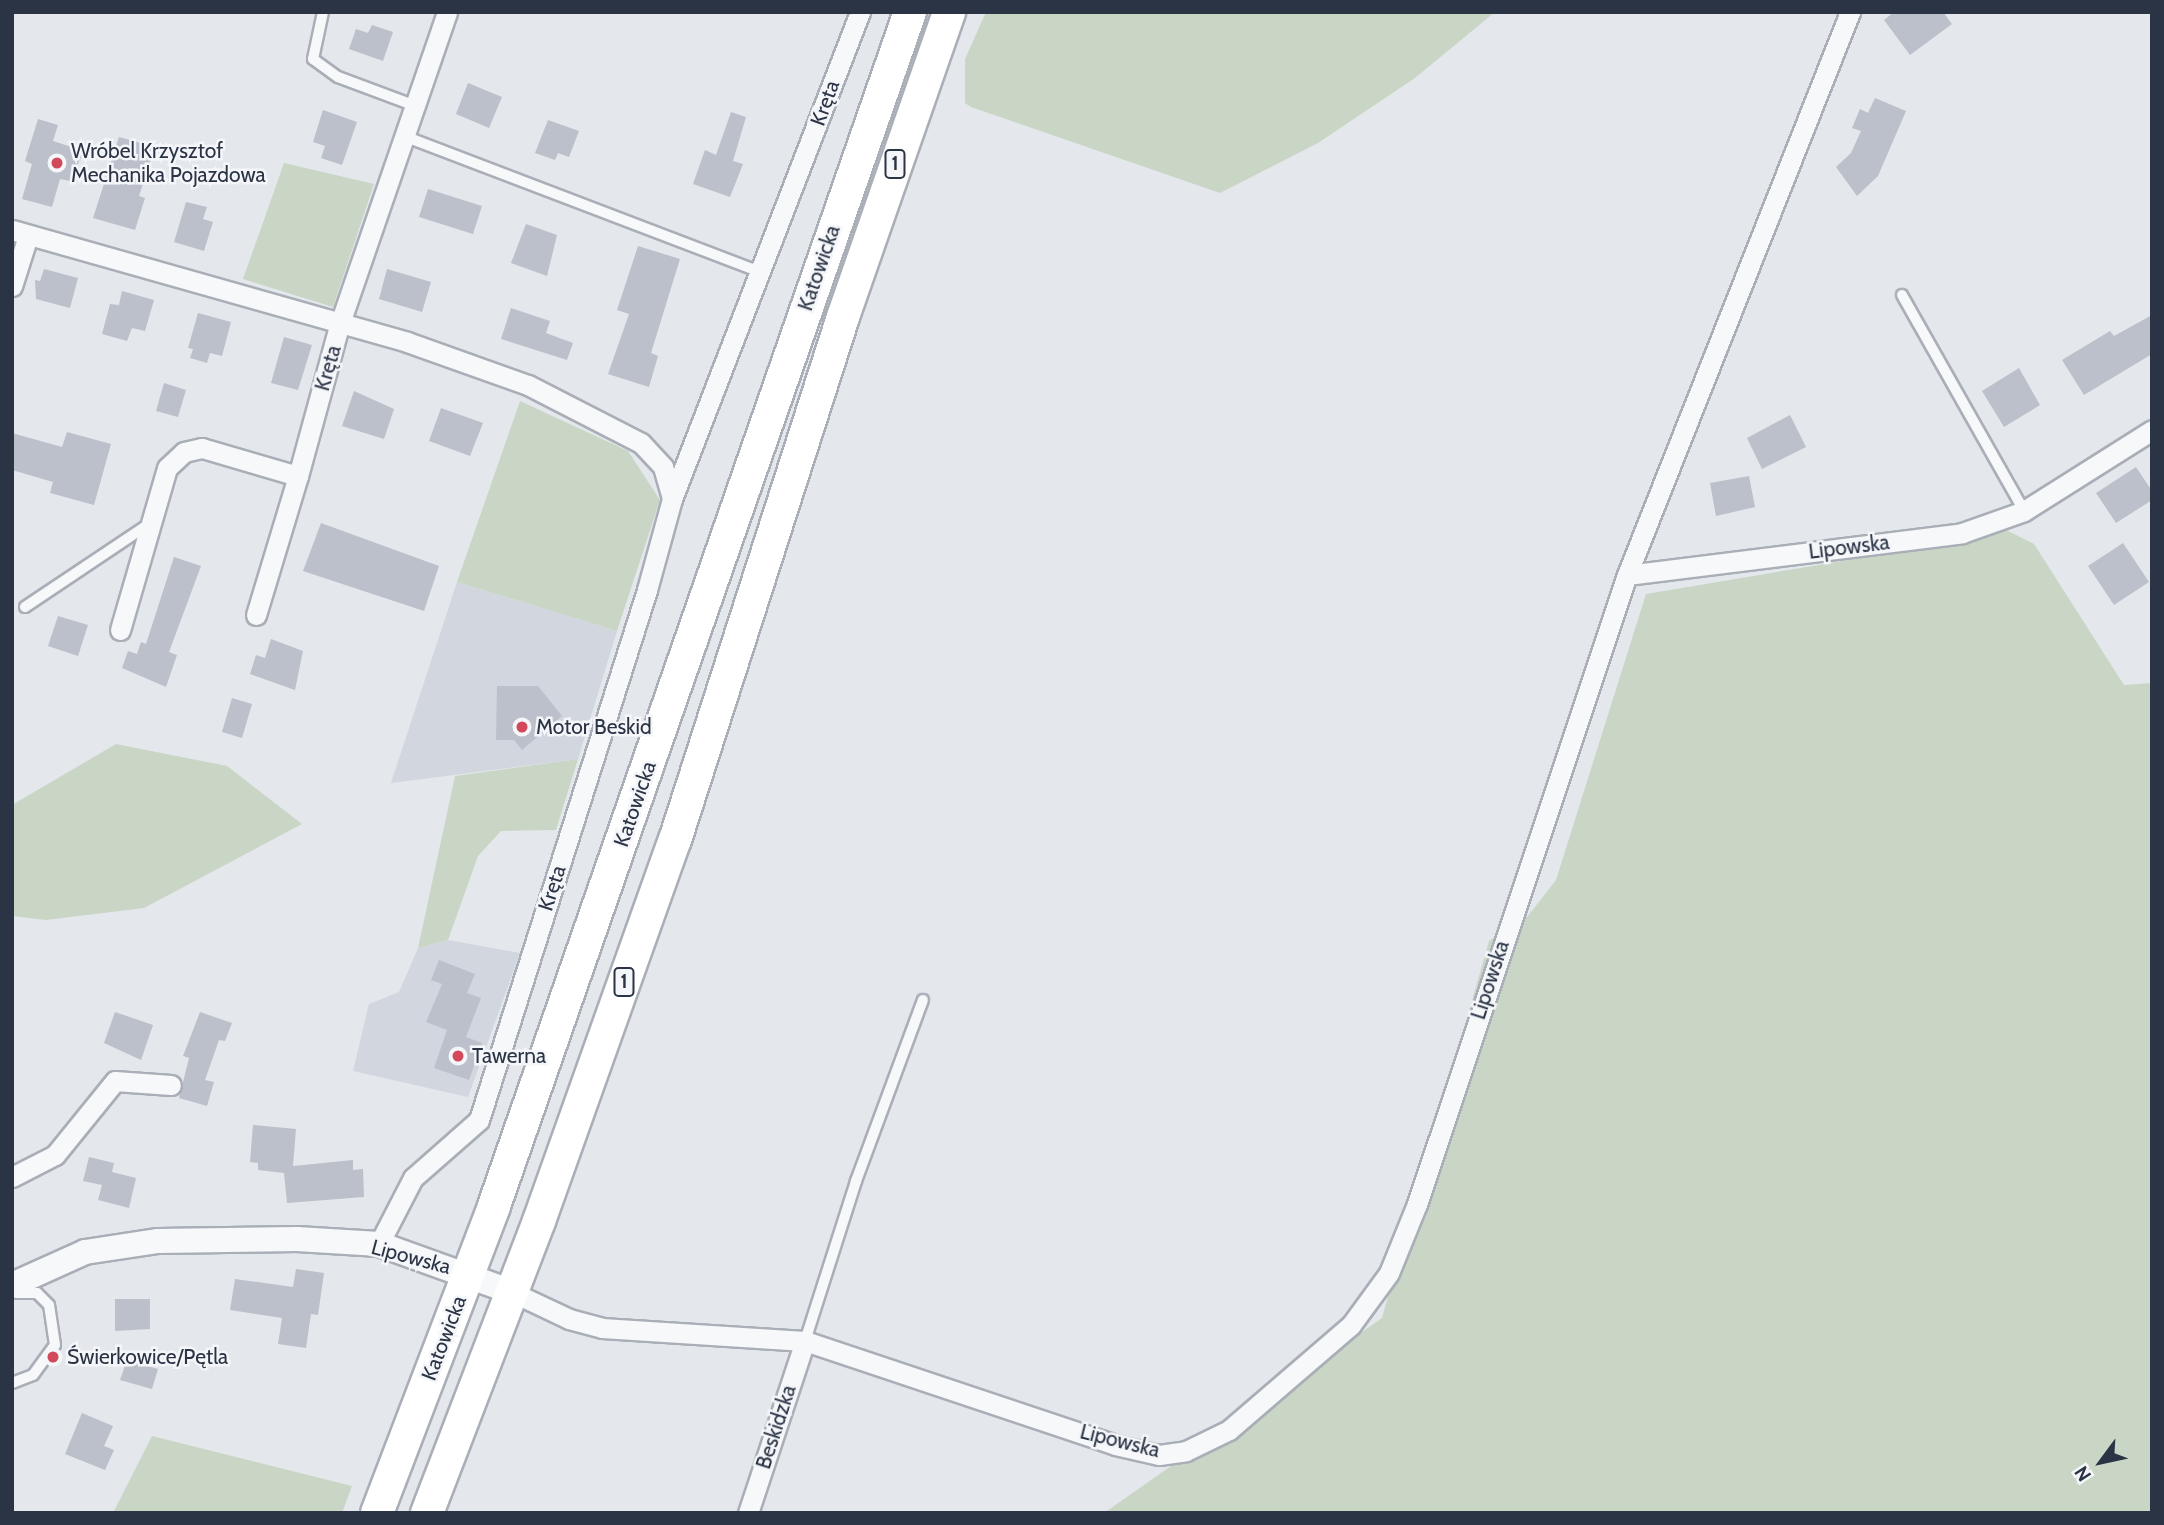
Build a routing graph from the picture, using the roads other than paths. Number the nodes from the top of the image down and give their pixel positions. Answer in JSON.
{"nodes":[{"id":1,"x":323,"y":12,"type":"edge"},
{"id":2,"x":447,"y":12,"type":"edge"},
{"id":3,"x":860,"y":12,"type":"edge"},
{"id":4,"x":910,"y":12,"type":"edge"},
{"id":5,"x":949,"y":12,"type":"edge"},
{"id":6,"x":1850,"y":12,"type":"edge"},
{"id":7,"x":413,"y":105,"type":"junction"},
{"id":8,"x":403,"y":135,"type":"junction"},
{"id":9,"x":20,"y":233,"type":"edge"},
{"id":10,"x":763,"y":273,"type":"junction"},
{"id":11,"x":12,"y":286,"type":"edge"},
{"id":12,"x":1902,"y":295,"type":"dead end"},
{"id":13,"x":340,"y":326,"type":"junction"},
{"id":14,"x":2152,"y":430,"type":"edge"},
{"id":15,"x":298,"y":476,"type":"junction"},
{"id":16,"x":672,"y":499,"type":"junction"},
{"id":17,"x":2024,"y":511,"type":"junction"},
{"id":18,"x":152,"y":522,"type":"junction"},
{"id":19,"x":1627,"y":575,"type":"junction"},
{"id":20,"x":25,"y":607,"type":"dead end"},
{"id":21,"x":256,"y":615,"type":"dead end"},
{"id":22,"x":120,"y":630,"type":"dead end"},
{"id":23,"x":923,"y":1000,"type":"dead end"},
{"id":24,"x":171,"y":1085,"type":"dead end"},
{"id":25,"x":12,"y":1177,"type":"edge"},
{"id":26,"x":379,"y":1244,"type":"junction"},
{"id":27,"x":469,"y":1274,"type":"junction"},
{"id":28,"x":12,"y":1285,"type":"edge"},
{"id":29,"x":512,"y":1292,"type":"junction"},
{"id":30,"x":12,"y":1294,"type":"edge"},
{"id":31,"x":805,"y":1341,"type":"junction"},
{"id":32,"x":12,"y":1382,"type":"edge"},
{"id":33,"x":377,"y":1513,"type":"edge"},
{"id":34,"x":427,"y":1513,"type":"edge"},
{"id":35,"x":748,"y":1513,"type":"edge"}],
"edges":[{"from":1,"to":7,"type":"lane"},
{"from":2,"to":7,"type":"street","name":"Kręta"},
{"from":3,"to":10,"type":"street","name":"Kręta"},
{"from":4,"to":27,"type":"main road","name":"Katowicka","number":"1"},
{"from":5,"to":29,"type":"main road","name":"Katowicka","number":"1"},
{"from":6,"to":19,"type":"street"},
{"from":7,"to":8,"type":"street","name":"Kręta"},
{"from":8,"to":10,"type":"lane"},
{"from":8,"to":13,"type":"street","name":"Kręta"},
{"from":9,"to":11,"type":"street","name":"Kręta"},
{"from":9,"to":13,"type":"street","name":"Kręta"},
{"from":10,"to":16,"type":"street","name":"Kręta"},
{"from":12,"to":17,"type":"lane"},
{"from":13,"to":15,"type":"street","name":"Kręta"},
{"from":13,"to":16,"type":"street","name":"Kręta"},
{"from":14,"to":17,"type":"street","name":"Lipowska"},
{"from":15,"to":18,"type":"street"},
{"from":15,"to":21,"type":"street","name":"Kręta"},
{"from":16,"to":26,"type":"street","name":"Kręta"},
{"from":17,"to":19,"type":"street","name":"Lipowska"},
{"from":18,"to":20,"type":"lane"},
{"from":18,"to":22,"type":"street"},
{"from":19,"to":31,"type":"street","name":"Lipowska"},
{"from":23,"to":31,"type":"lane"},
{"from":24,"to":25,"type":"street"},
{"from":26,"to":27,"type":"street","name":"Lipowska"},
{"from":26,"to":28,"type":"street","name":"Lipowska"},
{"from":27,"to":29,"type":"street","name":"Lipowska"},
{"from":27,"to":33,"type":"main road","name":"Katowicka","number":"1"},
{"from":29,"to":31,"type":"street","name":"Lipowska"},
{"from":29,"to":34,"type":"main road","name":"Katowicka","number":"1"},
{"from":30,"to":32,"type":"lane"},
{"from":31,"to":35,"type":"street","name":"Beskidzka"}]}
